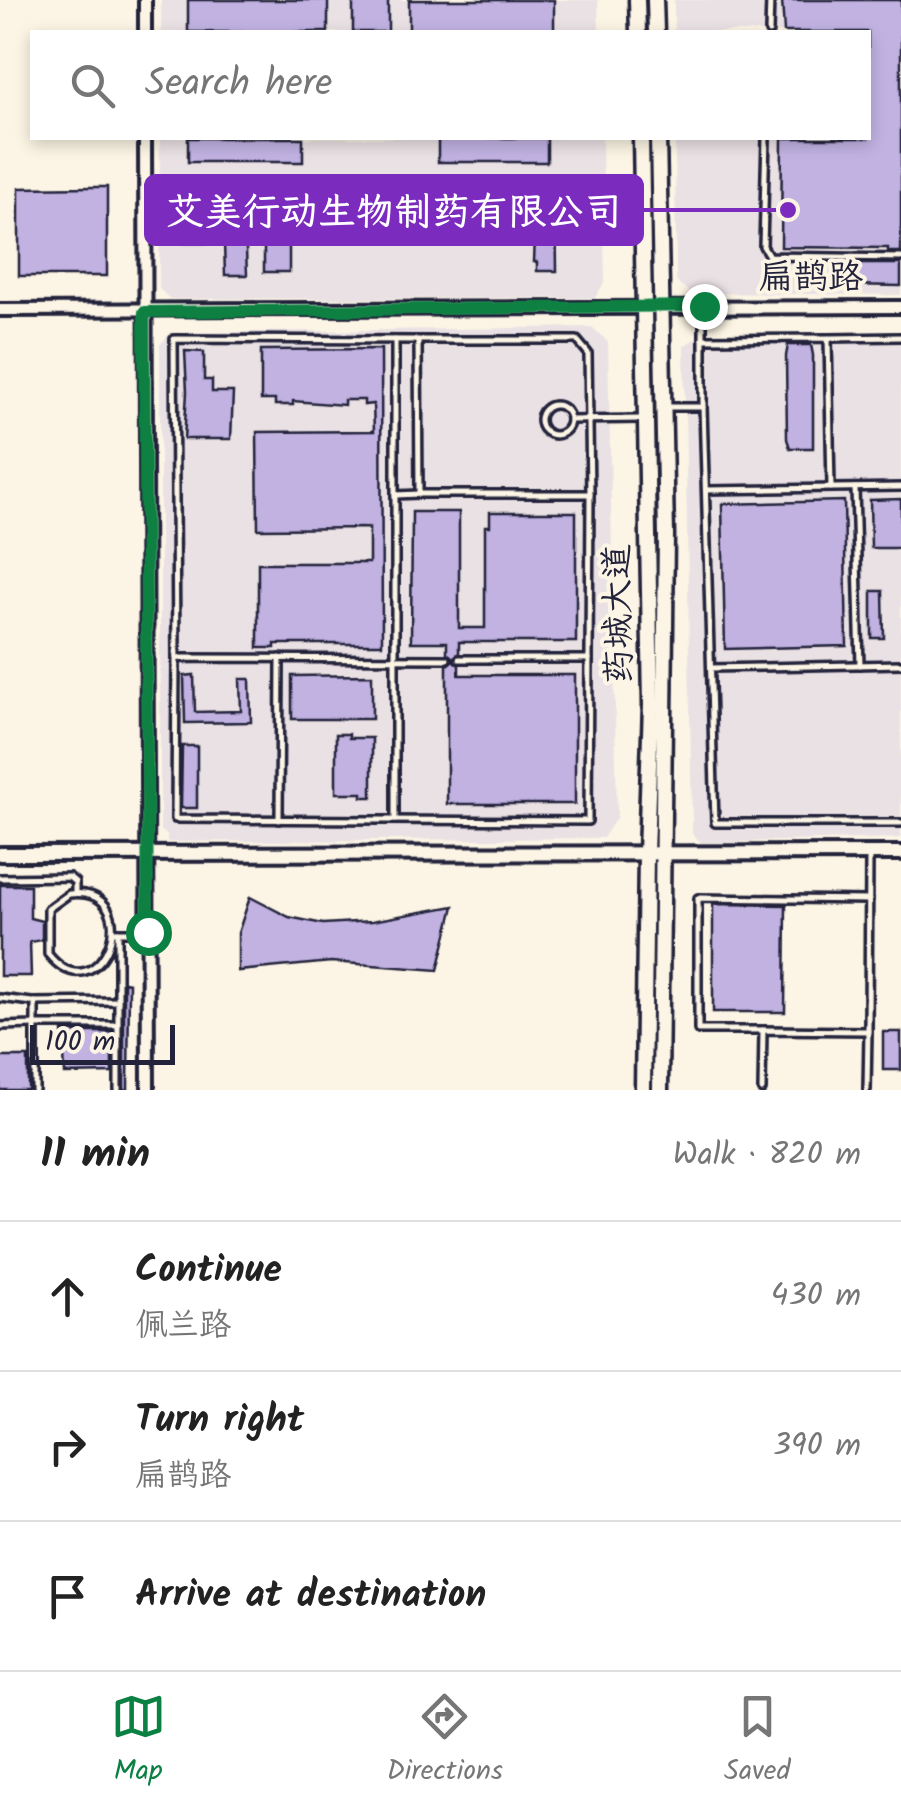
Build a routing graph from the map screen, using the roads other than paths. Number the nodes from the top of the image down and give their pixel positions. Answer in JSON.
{"nodes":[{"id":1,"x":145,"y":0,"type":"edge"},
{"id":2,"x":637,"y":0,"type":"edge"},
{"id":3,"x":655,"y":0,"type":"edge"},
{"id":4,"x":770,"y":0,"type":"edge"},
{"id":5,"x":145,"y":30,"type":"edge"},
{"id":6,"x":638,"y":30,"type":"edge"},
{"id":7,"x":656,"y":30,"type":"edge"},
{"id":8,"x":769,"y":30,"type":"edge"},
{"id":9,"x":145,"y":140,"type":"edge"},
{"id":10,"x":640,"y":140,"type":"edge"},
{"id":11,"x":658,"y":140,"type":"edge"},
{"id":12,"x":766,"y":140,"type":"edge"},
{"id":13,"x":901,"y":258,"type":"edge"},
{"id":14,"x":653,"y":306,"type":"junction"},
{"id":15,"x":704,"y":306,"type":"junction"},
{"id":16,"x":901,"y":307,"type":"edge"},
{"id":17,"x":0,"y":310,"type":"edge"},
{"id":18,"x":144,"y":312,"type":"junction"},
{"id":19,"x":901,"y":337,"type":"edge"},
{"id":20,"x":828,"y":338,"type":"junction"},
{"id":21,"x":704,"y":339,"type":"junction"},
{"id":22,"x":395,"y":340,"type":"junction"},
{"id":23,"x":418,"y":340,"type":"junction"},
{"id":24,"x":664,"y":407,"type":"junction"},
{"id":25,"x":704,"y":407,"type":"junction"},
{"id":26,"x":647,"y":419,"type":"junction"},
{"id":27,"x":570,"y":420,"type":"junction"},
{"id":28,"x":588,"y":420,"type":"junction"},
{"id":29,"x":901,"y":487,"type":"edge"},
{"id":30,"x":832,"y":488,"type":"junction"},
{"id":31,"x":856,"y":488,"type":"junction"},
{"id":32,"x":706,"y":490,"type":"junction"},
{"id":33,"x":395,"y":494,"type":"junction"},
{"id":34,"x":419,"y":494,"type":"junction"},
{"id":35,"x":590,"y":494,"type":"junction"},
{"id":36,"x":176,"y":658,"type":"junction"},
{"id":37,"x":280,"y":658,"type":"junction"},
{"id":38,"x":395,"y":658,"type":"junction"},
{"id":39,"x":448,"y":659,"type":"dead end"},
{"id":40,"x":459,"y":659,"type":"dead end"},
{"id":41,"x":589,"y":659,"type":"junction"},
{"id":42,"x":901,"y":664,"type":"edge"},
{"id":43,"x":860,"y":665,"type":"junction"},
{"id":44,"x":711,"y":668,"type":"junction"},
{"id":45,"x":279,"y":820,"type":"junction"},
{"id":46,"x":396,"y":820,"type":"junction"},
{"id":47,"x":901,"y":823,"type":"edge"},
{"id":48,"x":646,"y":853,"type":"junction"},
{"id":49,"x":662,"y":853,"type":"junction"},
{"id":50,"x":869,"y":853,"type":"junction"},
{"id":51,"x":901,"y":853,"type":"edge"},
{"id":52,"x":0,"y":854,"type":"edge"},
{"id":53,"x":147,"y":854,"type":"junction"},
{"id":54,"x":0,"y":878,"type":"edge"},
{"id":55,"x":75,"y":893,"type":"junction"},
{"id":56,"x":869,"y":900,"type":"junction"},
{"id":57,"x":115,"y":932,"type":"junction"},
{"id":58,"x":148,"y":932,"type":"junction"},
{"id":59,"x":0,"y":998,"type":"edge"},
{"id":60,"x":35,"y":1002,"type":"junction"},
{"id":61,"x":118,"y":1002,"type":"junction"},
{"id":62,"x":35,"y":1025,"type":"junction"},
{"id":63,"x":118,"y":1025,"type":"junction"},
{"id":64,"x":0,"y":1026,"type":"edge"},
{"id":65,"x":764,"y":1030,"type":"junction"},
{"id":66,"x":868,"y":1031,"type":"junction"},
{"id":67,"x":35,"y":1090,"type":"edge"},
{"id":68,"x":118,"y":1090,"type":"edge"},
{"id":69,"x":148,"y":1090,"type":"edge"},
{"id":70,"x":644,"y":1090,"type":"edge"},
{"id":71,"x":660,"y":1090,"type":"edge"},
{"id":72,"x":762,"y":1090,"type":"edge"},
{"id":73,"x":867,"y":1090,"type":"edge"}],
"edges":[{"from":1,"to":5,"type":"street"},
{"from":2,"to":6,"type":"main road"},
{"from":3,"to":7,"type":"main road"},
{"from":4,"to":8,"type":"lane"},
{"from":9,"to":18,"type":"street"},
{"from":10,"to":14,"type":"main road","name":"药城大道"},
{"from":11,"to":14,"type":"main road","name":"药城大道"},
{"from":12,"to":13,"type":"lane"},
{"from":14,"to":15,"type":"street","name":"扁鹊路"},
{"from":14,"to":18,"type":"street","name":"扁鹊路"},
{"from":14,"to":24,"type":"main road","name":"药城大道"},
{"from":14,"to":26,"type":"main road","name":"药城大道"},
{"from":15,"to":16,"type":"street","name":"扁鹊路"},
{"from":15,"to":21,"type":"lane"},
{"from":17,"to":18,"type":"street","name":"扁鹊路"},
{"from":18,"to":53,"type":"street"},
{"from":19,"to":20,"type":"lane"},
{"from":20,"to":21,"type":"lane"},
{"from":20,"to":30,"type":"lane"},
{"from":21,"to":25,"type":"lane"},
{"from":22,"to":23,"type":"lane"},
{"from":22,"to":33,"type":"lane"},
{"from":22,"to":36,"type":"lane"},
{"from":23,"to":28,"type":"lane"},
{"from":23,"to":34,"type":"lane"},
{"from":24,"to":25,"type":"lane"},
{"from":24,"to":49,"type":"main road","name":"药城大道"},
{"from":25,"to":32,"type":"lane"},
{"from":26,"to":28,"type":"lane"},
{"from":26,"to":48,"type":"main road","name":"药城大道"},
{"from":27,"to":27,"type":"lane"},
{"from":27,"to":28,"type":"lane"},
{"from":28,"to":35,"type":"lane"},
{"from":29,"to":31,"type":"lane"},
{"from":30,"to":31,"type":"lane"},
{"from":30,"to":32,"type":"lane"},
{"from":31,"to":43,"type":"lane"},
{"from":32,"to":44,"type":"lane"},
{"from":33,"to":34,"type":"lane"},
{"from":33,"to":38,"type":"lane"},
{"from":34,"to":35,"type":"lane"},
{"from":35,"to":41,"type":"lane"},
{"from":36,"to":37,"type":"lane"},
{"from":36,"to":45,"type":"lane"},
{"from":37,"to":38,"type":"lane"},
{"from":37,"to":45,"type":"lane"},
{"from":38,"to":39,"type":"lane"},
{"from":38,"to":46,"type":"lane"},
{"from":40,"to":41,"type":"lane"},
{"from":41,"to":46,"type":"lane"},
{"from":42,"to":43,"type":"lane"},
{"from":43,"to":44,"type":"lane"},
{"from":44,"to":47,"type":"lane"},
{"from":45,"to":46,"type":"lane"},
{"from":48,"to":49,"type":"street"},
{"from":48,"to":53,"type":"street"},
{"from":48,"to":70,"type":"main road","name":"药城大道"},
{"from":49,"to":50,"type":"street"},
{"from":49,"to":71,"type":"main road","name":"药城大道"},
{"from":50,"to":51,"type":"street"},
{"from":50,"to":56,"type":"lane"},
{"from":52,"to":53,"type":"street"},
{"from":53,"to":58,"type":"street"},
{"from":54,"to":55,"type":"lane"},
{"from":55,"to":57,"type":"lane"},
{"from":55,"to":57,"type":"lane"},
{"from":56,"to":65,"type":"lane"},
{"from":56,"to":66,"type":"lane"},
{"from":57,"to":58,"type":"lane"},
{"from":57,"to":61,"type":"lane"},
{"from":58,"to":69,"type":"street"},
{"from":59,"to":60,"type":"lane"},
{"from":60,"to":61,"type":"lane"},
{"from":60,"to":62,"type":"lane"},
{"from":61,"to":63,"type":"lane"},
{"from":62,"to":63,"type":"lane"},
{"from":62,"to":64,"type":"lane"},
{"from":62,"to":67,"type":"lane"},
{"from":63,"to":68,"type":"lane"},
{"from":65,"to":66,"type":"lane"},
{"from":65,"to":72,"type":"lane"},
{"from":66,"to":73,"type":"lane"}]}
